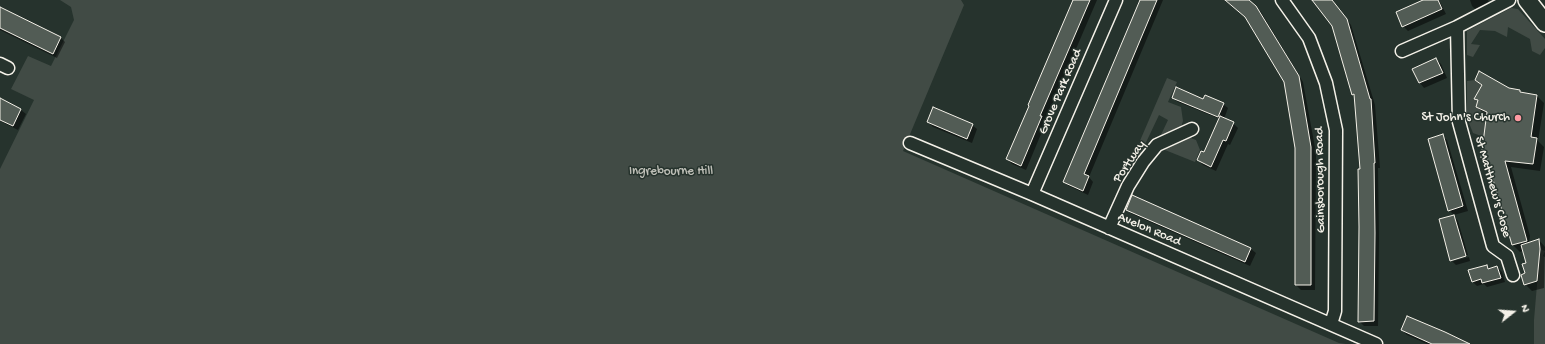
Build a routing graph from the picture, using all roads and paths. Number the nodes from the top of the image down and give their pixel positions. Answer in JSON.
{"nodes":[{"id":1,"x":1116,"y":0,"type":"edge"},
{"id":2,"x":1282,"y":0,"type":"edge"},
{"id":3,"x":1509,"y":0,"type":"edge"},
{"id":4,"x":1527,"y":0,"type":"edge"},
{"id":5,"x":1545,"y":22,"type":"edge"},
{"id":6,"x":1457,"y":26,"type":"junction"},
{"id":7,"x":1402,"y":51,"type":"dead end"},
{"id":8,"x":1192,"y":129,"type":"dead end"},
{"id":9,"x":910,"y":143,"type":"dead end"},
{"id":10,"x":1032,"y":194,"type":"junction"},
{"id":11,"x":1109,"y":228,"type":"junction"},
{"id":12,"x":1513,"y":275,"type":"dead end"},
{"id":13,"x":1331,"y":324,"type":"junction"},
{"id":14,"x":1376,"y":344,"type":"edge"}],
"edges":[{"from":1,"to":10,"type":"street","name":"Grove Park Road"},
{"from":2,"to":13,"type":"street","name":"Gainsborough Road"},
{"from":3,"to":6,"type":"street"},
{"from":4,"to":5,"type":"street"},
{"from":6,"to":7,"type":"street"},
{"from":6,"to":12,"type":"street","name":"St Matthew's Close"},
{"from":8,"to":11,"type":"street","name":"Portway"},
{"from":9,"to":10,"type":"street","name":"Avelon Road"},
{"from":10,"to":11,"type":"street","name":"Avelon Road"},
{"from":11,"to":13,"type":"street","name":"Avelon Road"},
{"from":13,"to":14,"type":"street","name":"Avelon Road"}]}
